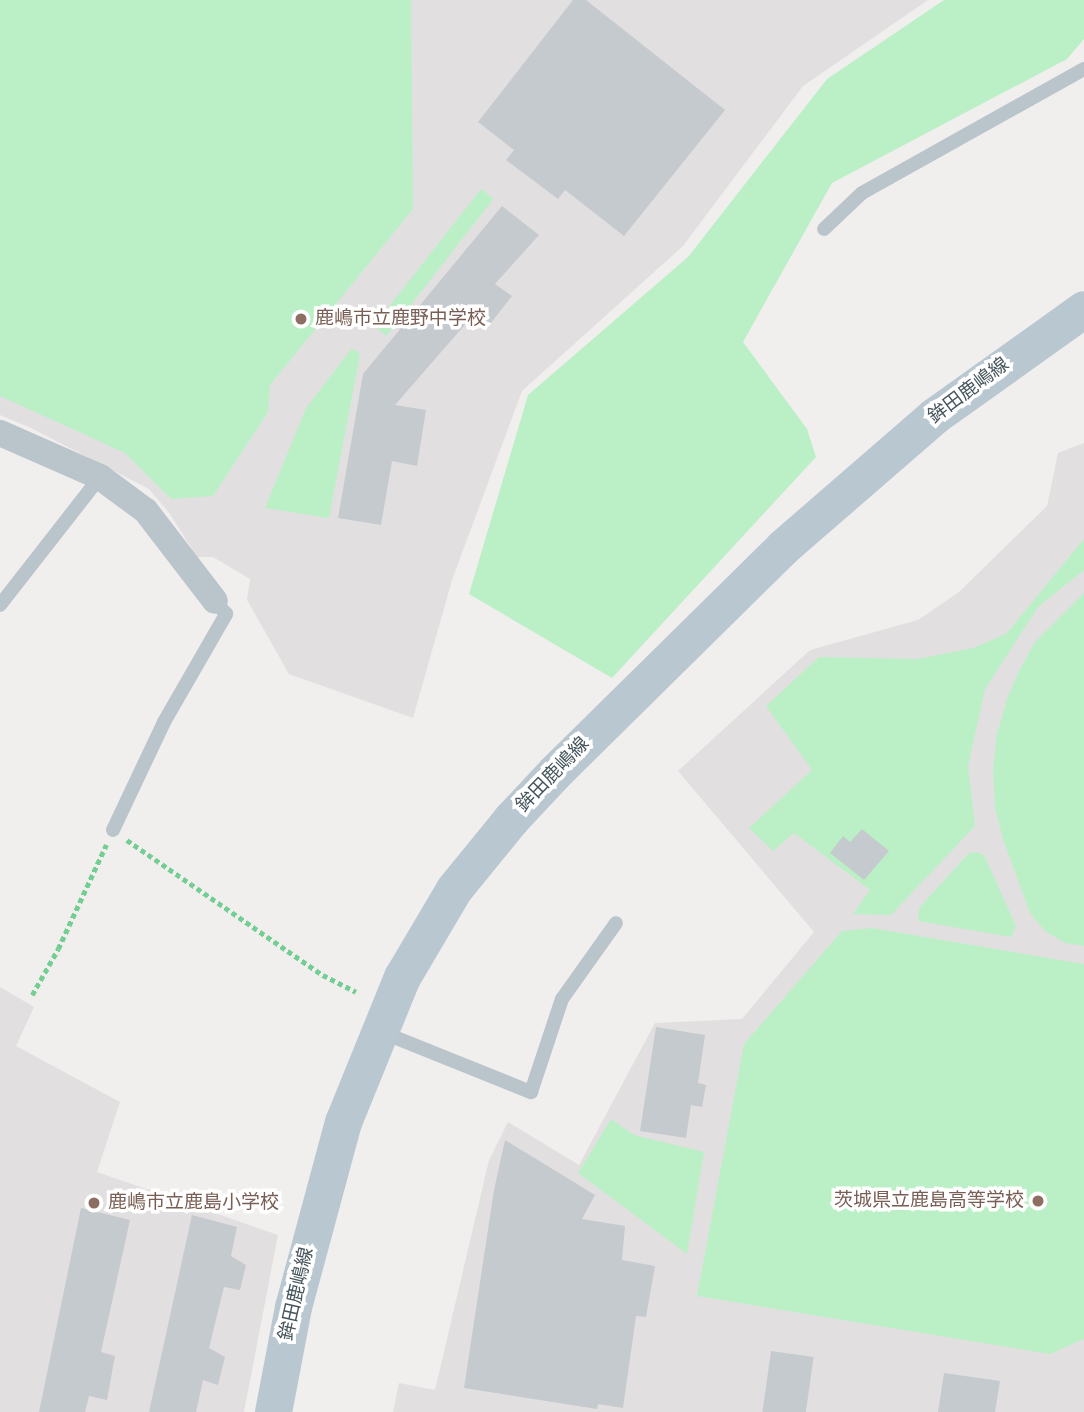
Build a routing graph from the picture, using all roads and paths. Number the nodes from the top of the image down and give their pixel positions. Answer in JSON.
{"nodes":[{"id":1,"x":1084,"y":69,"type":"edge"},
{"id":2,"x":824,"y":229,"type":"dead end"},
{"id":3,"x":1084,"y":309,"type":"edge"},
{"id":4,"x":0,"y":433,"type":"edge"},
{"id":5,"x":100,"y":477,"type":"junction"},
{"id":6,"x":215,"y":601,"type":"joint"},
{"id":7,"x":0,"y":606,"type":"edge"},
{"id":8,"x":113,"y":830,"type":"junction"},
{"id":9,"x":616,"y":923,"type":"dead end"},
{"id":10,"x":356,"y":992,"type":"dead end"},
{"id":11,"x":32,"y":995,"type":"dead end"},
{"id":12,"x":378,"y":1030,"type":"junction"},
{"id":13,"x":273,"y":1412,"type":"edge"}],
"edges":[{"from":1,"to":2,"type":"lane"},
{"from":3,"to":12,"type":"main road","name":"鉾田鹿嶋線"},
{"from":4,"to":5,"type":"street"},
{"from":5,"to":6,"type":"street"},
{"from":5,"to":7,"type":"lane"},
{"from":6,"to":8,"type":"lane"},
{"from":8,"to":10,"type":"path"},
{"from":8,"to":11,"type":"path"},
{"from":9,"to":12,"type":"lane"},
{"from":12,"to":13,"type":"main road","name":"鉾田鹿嶋線"}]}
